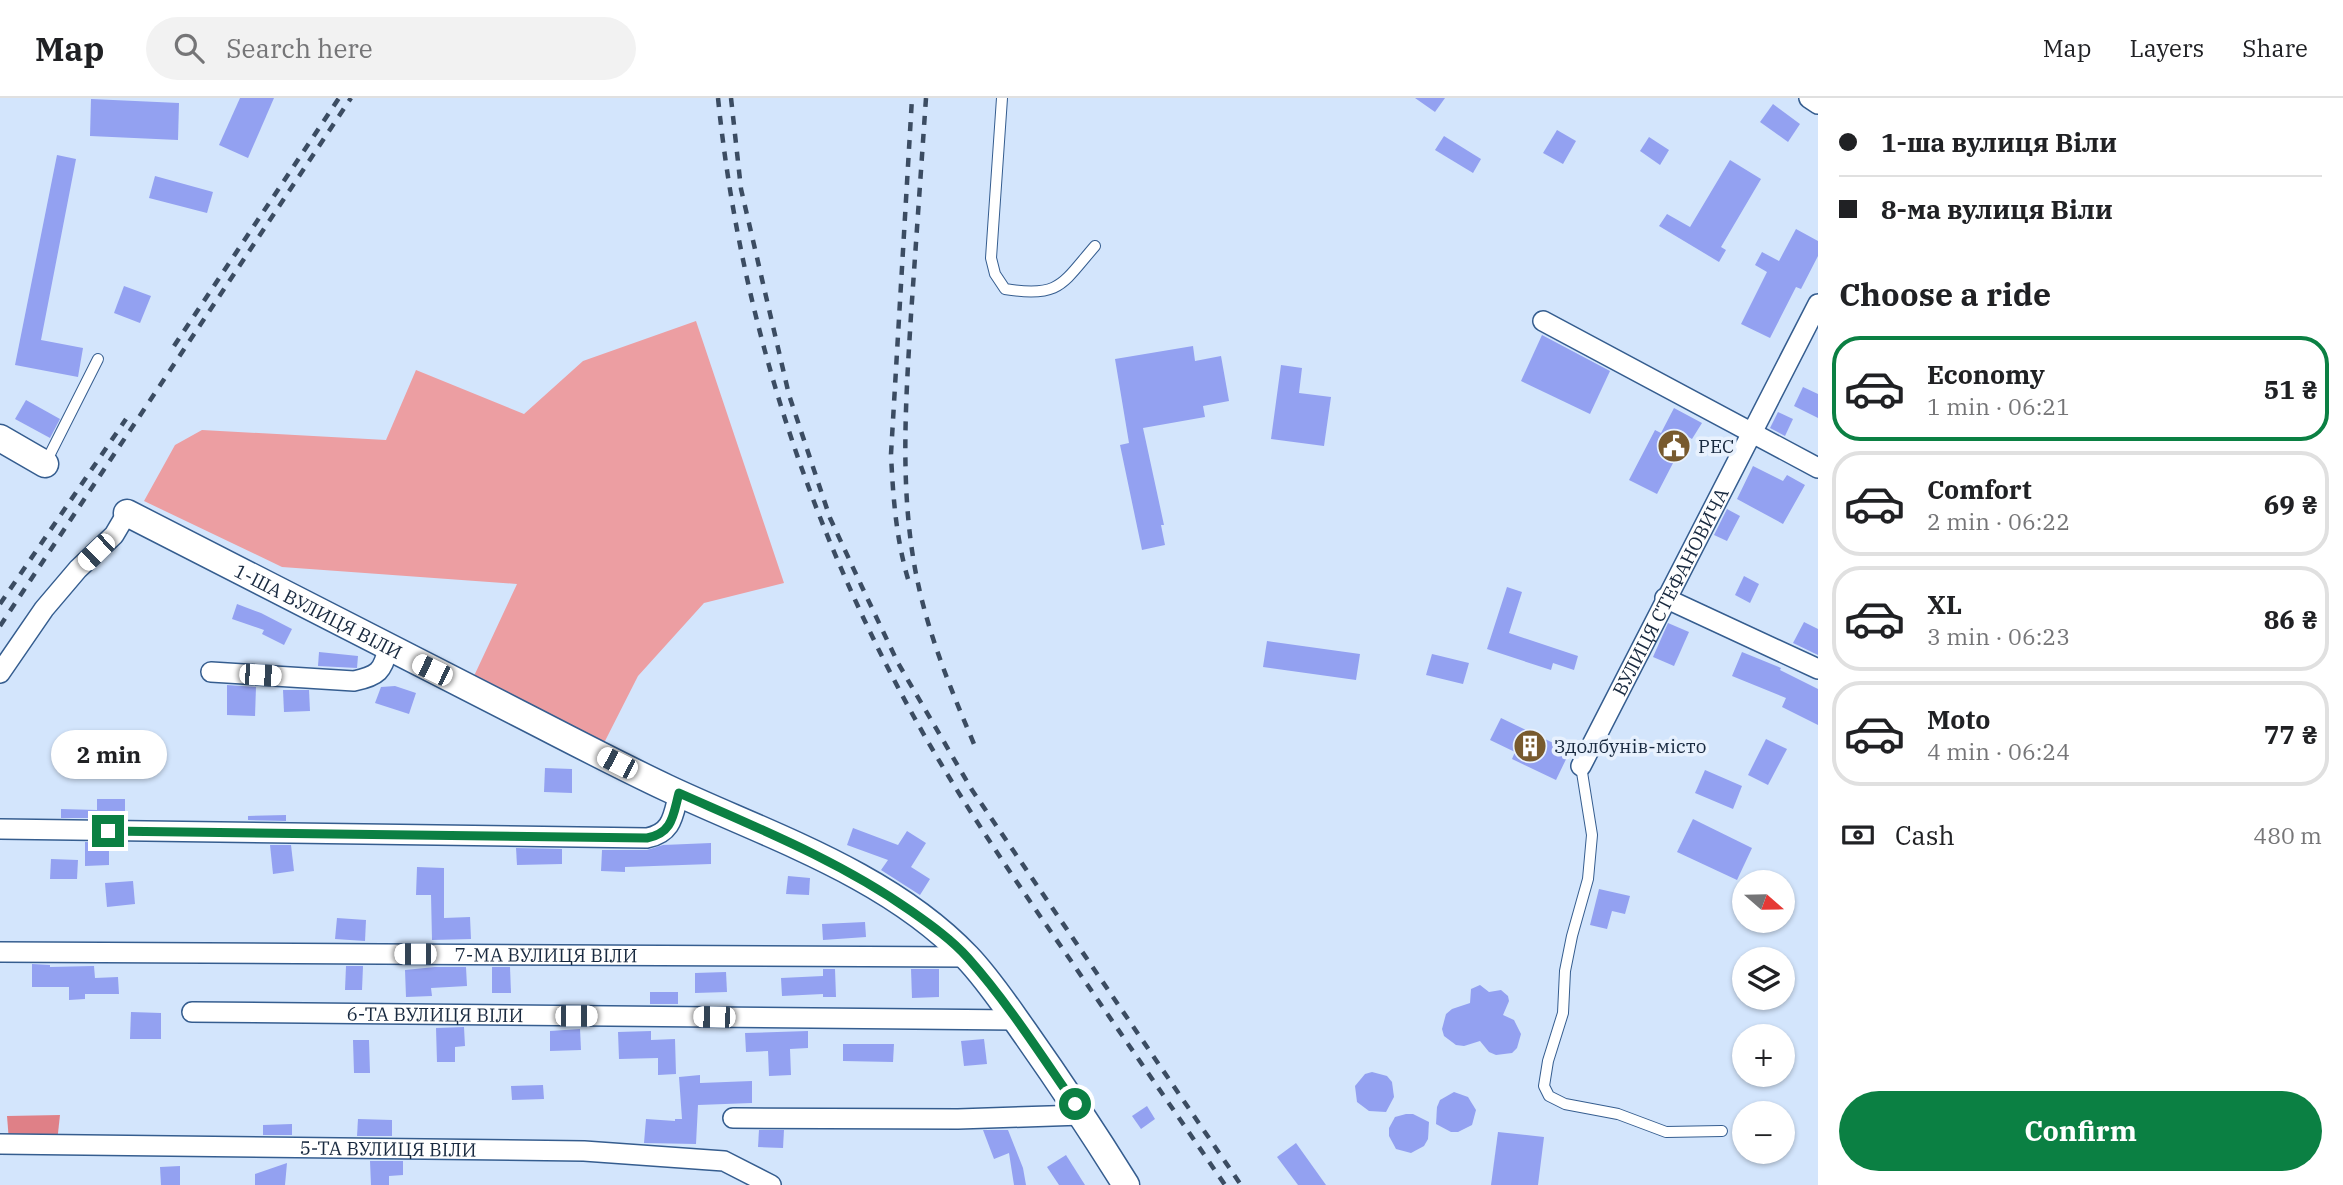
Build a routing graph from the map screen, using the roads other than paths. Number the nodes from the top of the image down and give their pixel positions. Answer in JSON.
{"nodes":[{"id":1,"x":1002,"y":98,"type":"edge"},
{"id":2,"x":1809,"y":98,"type":"edge"},
{"id":3,"x":1818,"y":104,"type":"edge"},
{"id":4,"x":1095,"y":246,"type":"dead end"},
{"id":5,"x":1818,"y":304,"type":"edge"},
{"id":6,"x":1543,"y":321,"type":"dead end"},
{"id":7,"x":98,"y":359,"type":"dead end"},
{"id":8,"x":1751,"y":433,"type":"junction"},
{"id":9,"x":0,"y":438,"type":"edge"},
{"id":10,"x":45,"y":464,"type":"joint"},
{"id":11,"x":1818,"y":468,"type":"edge"},
{"id":12,"x":127,"y":513,"type":"joint"},
{"id":13,"x":1665,"y":598,"type":"junction"},
{"id":14,"x":388,"y":648,"type":"junction"},
{"id":15,"x":1818,"y":669,"type":"edge"},
{"id":16,"x":211,"y":672,"type":"dead end"},
{"id":17,"x":0,"y":673,"type":"edge"},
{"id":18,"x":1581,"y":766,"type":"joint"},
{"id":19,"x":679,"y":793,"type":"junction"},
{"id":20,"x":0,"y":829,"type":"edge"},
{"id":21,"x":0,"y":952,"type":"edge"},
{"id":22,"x":968,"y":957,"type":"junction"},
{"id":23,"x":192,"y":1012,"type":"dead end"},
{"id":24,"x":1016,"y":1020,"type":"junction"},
{"id":25,"x":1082,"y":1115,"type":"junction"},
{"id":26,"x":733,"y":1118,"type":"dead end"},
{"id":27,"x":1722,"y":1131,"type":"dead end"},
{"id":28,"x":0,"y":1144,"type":"edge"},
{"id":29,"x":771,"y":1185,"type":"edge"},
{"id":30,"x":1126,"y":1185,"type":"edge"}],
"edges":[{"from":1,"to":4,"type":"lane"},
{"from":2,"to":3,"type":"street"},
{"from":5,"to":8,"type":"street","name":"ВУЛИЦЯ СТЕФАНОВИЧА"},
{"from":6,"to":8,"type":"street"},
{"from":7,"to":10,"type":"lane"},
{"from":8,"to":11,"type":"street"},
{"from":8,"to":13,"type":"street","name":"ВУЛИЦЯ СТЕФАНОВИЧА"},
{"from":9,"to":10,"type":"main road"},
{"from":12,"to":14,"type":"main road","name":"1-ША ВУЛИЦЯ ВІЛИ"},
{"from":12,"to":17,"type":"street"},
{"from":13,"to":15,"type":"street"},
{"from":13,"to":18,"type":"street","name":"ВУЛИЦЯ СТЕФАНОВИЧА"},
{"from":14,"to":16,"type":"street"},
{"from":14,"to":19,"type":"main road","name":"1-ША ВУЛИЦЯ ВІЛИ"},
{"from":18,"to":27,"type":"lane"},
{"from":19,"to":20,"type":"street"},
{"from":19,"to":22,"type":"main road","name":"1-ША ВУЛИЦЯ ВІЛИ"},
{"from":21,"to":22,"type":"street","name":"7-МА ВУЛИЦЯ ВІЛИ"},
{"from":22,"to":24,"type":"main road","name":"1-ША ВУЛИЦЯ ВІЛИ"},
{"from":23,"to":24,"type":"street","name":"6-ТА ВУЛИЦЯ ВІЛИ"},
{"from":24,"to":25,"type":"main road","name":"1-ША ВУЛИЦЯ ВІЛИ"},
{"from":25,"to":26,"type":"street"},
{"from":25,"to":30,"type":"main road","name":"1-ША ВУЛИЦЯ ВІЛИ"},
{"from":28,"to":29,"type":"street","name":"5-ТА ВУЛИЦЯ ВІЛИ"}]}
